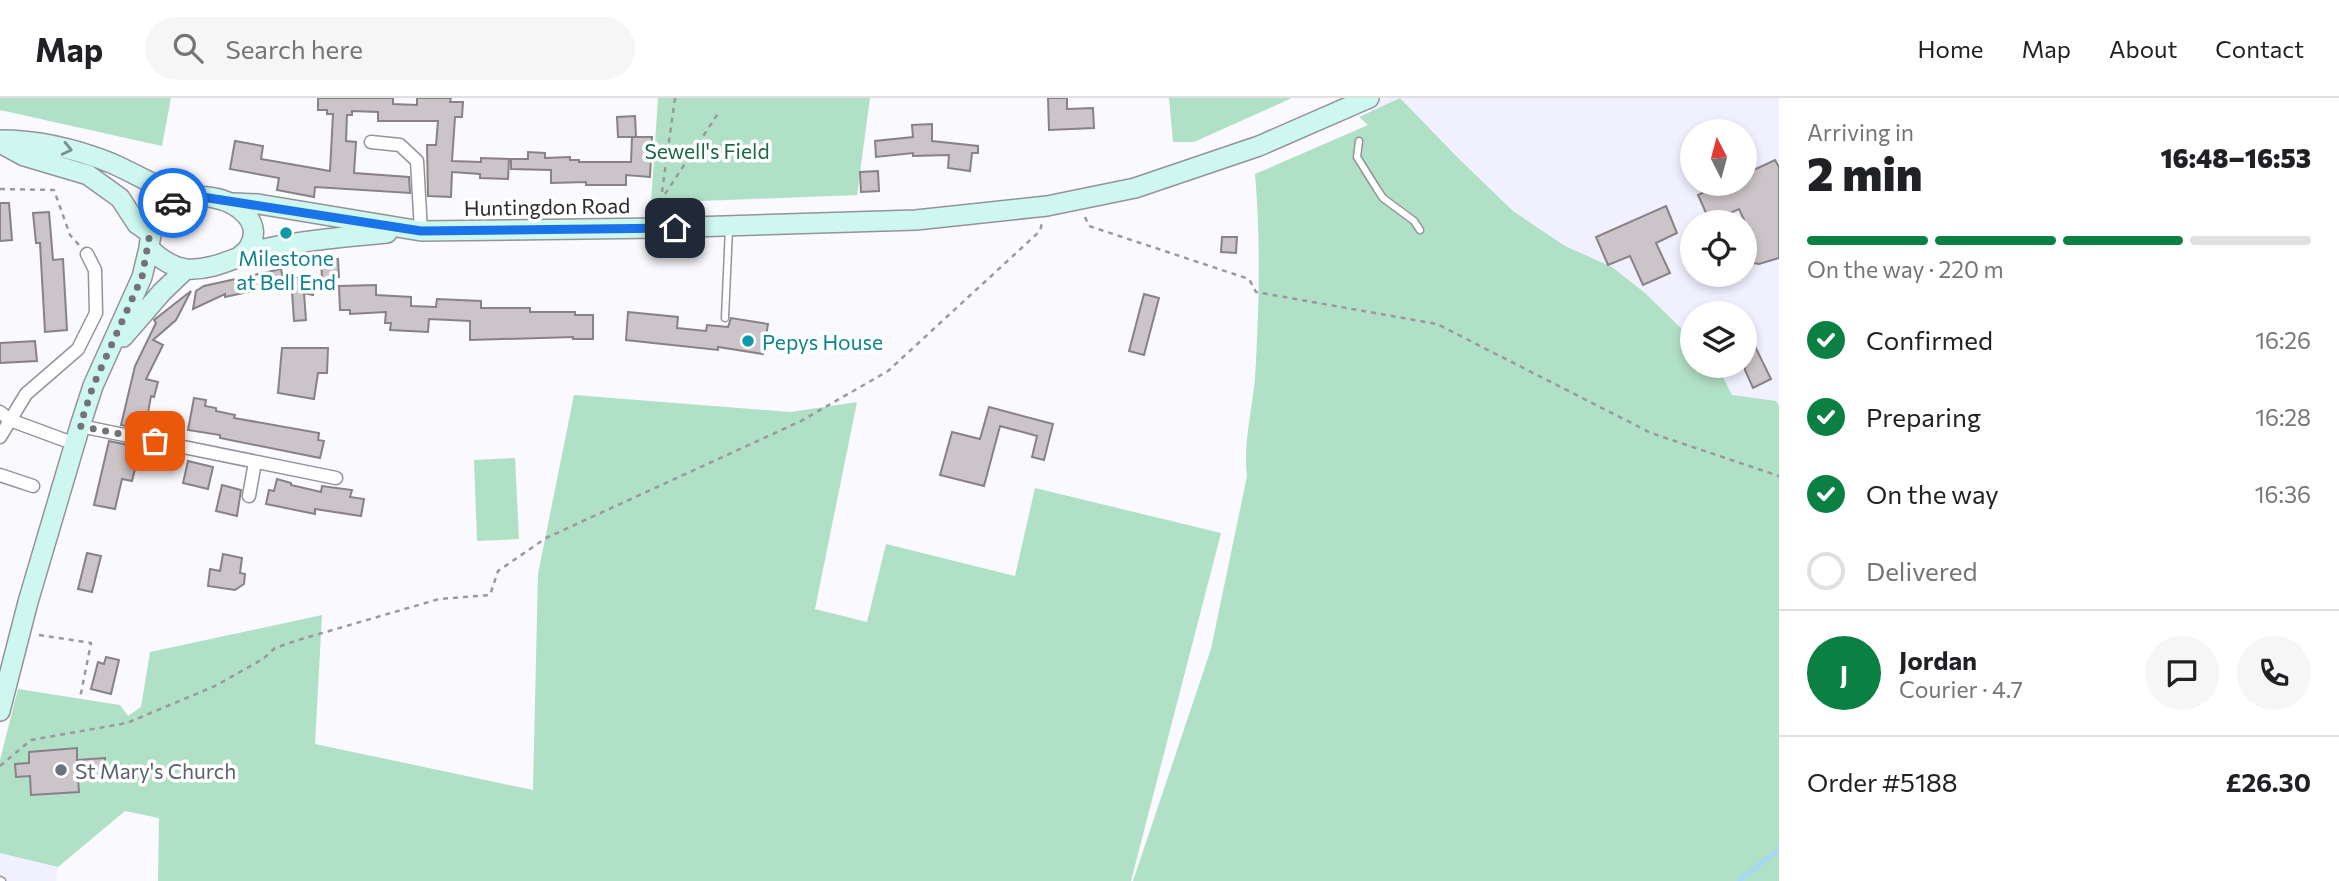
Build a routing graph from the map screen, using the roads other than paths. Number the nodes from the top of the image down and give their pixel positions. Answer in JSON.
{"nodes":[{"id":1,"x":1369,"y":98,"type":"edge"},
{"id":2,"x":1359,"y":141,"type":"dead end"},
{"id":3,"x":0,"y":142,"type":"edge"},
{"id":4,"x":371,"y":142,"type":"dead end"},
{"id":5,"x":196,"y":196,"type":"junction"},
{"id":6,"x":661,"y":202,"type":"road end"},
{"id":7,"x":234,"y":203,"type":"junction"},
{"id":8,"x":725,"y":226,"type":"junction"},
{"id":9,"x":659,"y":228,"type":"junction"},
{"id":10,"x":417,"y":230,"type":"junction"},
{"id":11,"x":1420,"y":230,"type":"dead end"},
{"id":12,"x":150,"y":241,"type":"junction"},
{"id":13,"x":87,"y":254,"type":"road end"},
{"id":14,"x":238,"y":258,"type":"junction"},
{"id":15,"x":186,"y":269,"type":"junction"},
{"id":16,"x":725,"y":318,"type":"dead end"},
{"id":17,"x":110,"y":351,"type":"junction"},
{"id":18,"x":5,"y":416,"type":"edge"},
{"id":19,"x":77,"y":435,"type":"junction"},
{"id":20,"x":0,"y":438,"type":"edge"},
{"id":21,"x":255,"y":462,"type":"junction"},
{"id":22,"x":0,"y":475,"type":"edge"},
{"id":23,"x":336,"y":478,"type":"dead end"},
{"id":24,"x":33,"y":486,"type":"dead end"},
{"id":25,"x":249,"y":496,"type":"dead end"},
{"id":26,"x":0,"y":711,"type":"edge"}],
"edges":[{"from":1,"to":8,"type":"main road","name":"Huntingdon Road"},
{"from":2,"to":11,"type":"lane"},
{"from":3,"to":5,"type":"main road","one_way":true},
{"from":3,"to":12,"type":"main road"},
{"from":4,"to":10,"type":"street"},
{"from":5,"to":7,"type":"main road"},
{"from":5,"to":12,"type":"main road"},
{"from":6,"to":9,"type":"lane"},
{"from":7,"to":10,"type":"main road"},
{"from":7,"to":14,"type":"main road"},
{"from":8,"to":9,"type":"main road","name":"Huntingdon Road"},
{"from":8,"to":16,"type":"lane"},
{"from":9,"to":10,"type":"main road","name":"Huntingdon Road"},
{"from":10,"to":14,"type":"main road"},
{"from":12,"to":15,"type":"main road"},
{"from":12,"to":17,"type":"main road"},
{"from":13,"to":18,"type":"street"},
{"from":14,"to":15,"type":"main road"},
{"from":15,"to":17,"type":"main road"},
{"from":17,"to":19,"type":"main road"},
{"from":18,"to":19,"type":"street"},
{"from":18,"to":20,"type":"street"},
{"from":19,"to":21,"type":"street"},
{"from":19,"to":26,"type":"main road"},
{"from":21,"to":23,"type":"street"},
{"from":21,"to":25,"type":"street"},
{"from":22,"to":24,"type":"street"}]}
